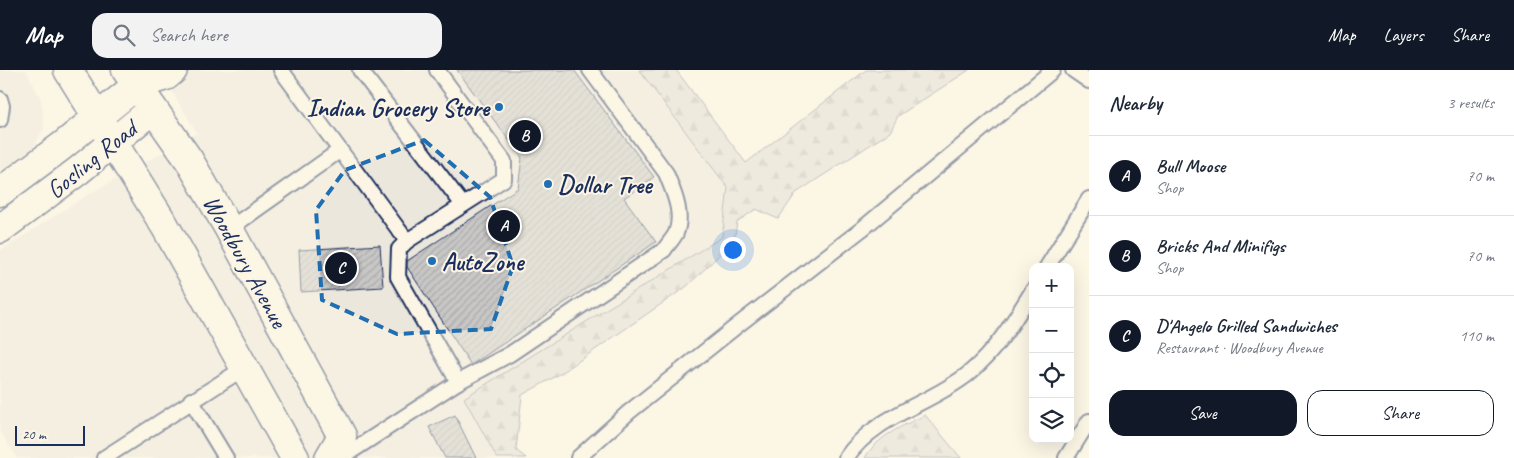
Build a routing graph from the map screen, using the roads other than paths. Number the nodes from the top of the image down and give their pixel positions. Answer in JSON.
{"nodes":[{"id":1,"x":68,"y":70,"type":"edge"},
{"id":2,"x":280,"y":70,"type":"edge"},
{"id":3,"x":360,"y":70,"type":"edge"},
{"id":4,"x":437,"y":70,"type":"edge"},
{"id":5,"x":590,"y":70,"type":"edge"},
{"id":6,"x":1053,"y":70,"type":"edge"},
{"id":7,"x":1073,"y":70,"type":"edge"},
{"id":8,"x":169,"y":73,"type":"edge"},
{"id":9,"x":132,"y":78,"type":"edge"},
{"id":10,"x":1089,"y":81,"type":"edge"},
{"id":11,"x":0,"y":98,"type":"edge"},
{"id":12,"x":153,"y":109,"type":"junction"},
{"id":13,"x":98,"y":117,"type":"junction"},
{"id":14,"x":0,"y":120,"type":"edge"},
{"id":15,"x":114,"y":142,"type":"junction"},
{"id":16,"x":339,"y":151,"type":"junction"},
{"id":17,"x":0,"y":192,"type":"edge"},
{"id":18,"x":1089,"y":200,"type":"edge"},
{"id":19,"x":463,"y":205,"type":"junction"},
{"id":20,"x":0,"y":229,"type":"edge"},
{"id":21,"x":229,"y":229,"type":"junction"},
{"id":22,"x":407,"y":241,"type":"junction"},
{"id":23,"x":1050,"y":263,"type":"edge"},
{"id":24,"x":1029,"y":296,"type":"edge"},
{"id":25,"x":244,"y":368,"type":"junction"},
{"id":26,"x":458,"y":382,"type":"junction"},
{"id":27,"x":192,"y":400,"type":"junction"},
{"id":28,"x":1089,"y":421,"type":"edge"},
{"id":29,"x":104,"y":458,"type":"edge"},
{"id":30,"x":226,"y":458,"type":"edge"},
{"id":31,"x":295,"y":458,"type":"edge"},
{"id":32,"x":329,"y":458,"type":"edge"},
{"id":33,"x":340,"y":458,"type":"edge"},
{"id":34,"x":578,"y":458,"type":"edge"},
{"id":35,"x":846,"y":458,"type":"edge"},
{"id":36,"x":1066,"y":458,"type":"edge"}],
"edges":[{"from":1,"to":13,"type":"main road","name":"Woodbury Avenue"},
{"from":2,"to":16,"type":"lane"},
{"from":3,"to":19,"type":"lane"},
{"from":4,"to":19,"type":"lane"},
{"from":5,"to":26,"type":"lane"},
{"from":6,"to":34,"type":"lane"},
{"from":7,"to":10,"type":"lane"},
{"from":8,"to":9,"type":"main road","name":"Gosling Road"},
{"from":8,"to":12,"type":"main road","name":"Gosling Road"},
{"from":9,"to":12,"type":"main road","name":"Woodbury Avenue"},
{"from":9,"to":13,"type":"main road","name":"Gosling Road"},
{"from":11,"to":14,"type":"lane"},
{"from":12,"to":15,"type":"main road","name":"Gosling Road"},
{"from":12,"to":21,"type":"main road","name":"Woodbury Avenue"},
{"from":13,"to":15,"type":"main road","name":"Woodbury Avenue"},
{"from":13,"to":17,"type":"main road","name":"Gosling Road"},
{"from":15,"to":20,"type":"main road","name":"Gosling Road"},
{"from":15,"to":25,"type":"main road","name":"Woodbury Avenue"},
{"from":16,"to":21,"type":"lane"},
{"from":16,"to":22,"type":"lane"},
{"from":18,"to":23,"type":"lane"},
{"from":19,"to":22,"type":"lane"},
{"from":21,"to":32,"type":"main road","name":"Woodbury Avenue"},
{"from":22,"to":26,"type":"lane"},
{"from":24,"to":35,"type":"lane"},
{"from":25,"to":27,"type":"lane"},
{"from":25,"to":31,"type":"main road","name":"Woodbury Avenue"},
{"from":26,"to":33,"type":"lane"},
{"from":27,"to":29,"type":"lane"},
{"from":27,"to":30,"type":"lane"},
{"from":28,"to":36,"type":"lane"}]}
